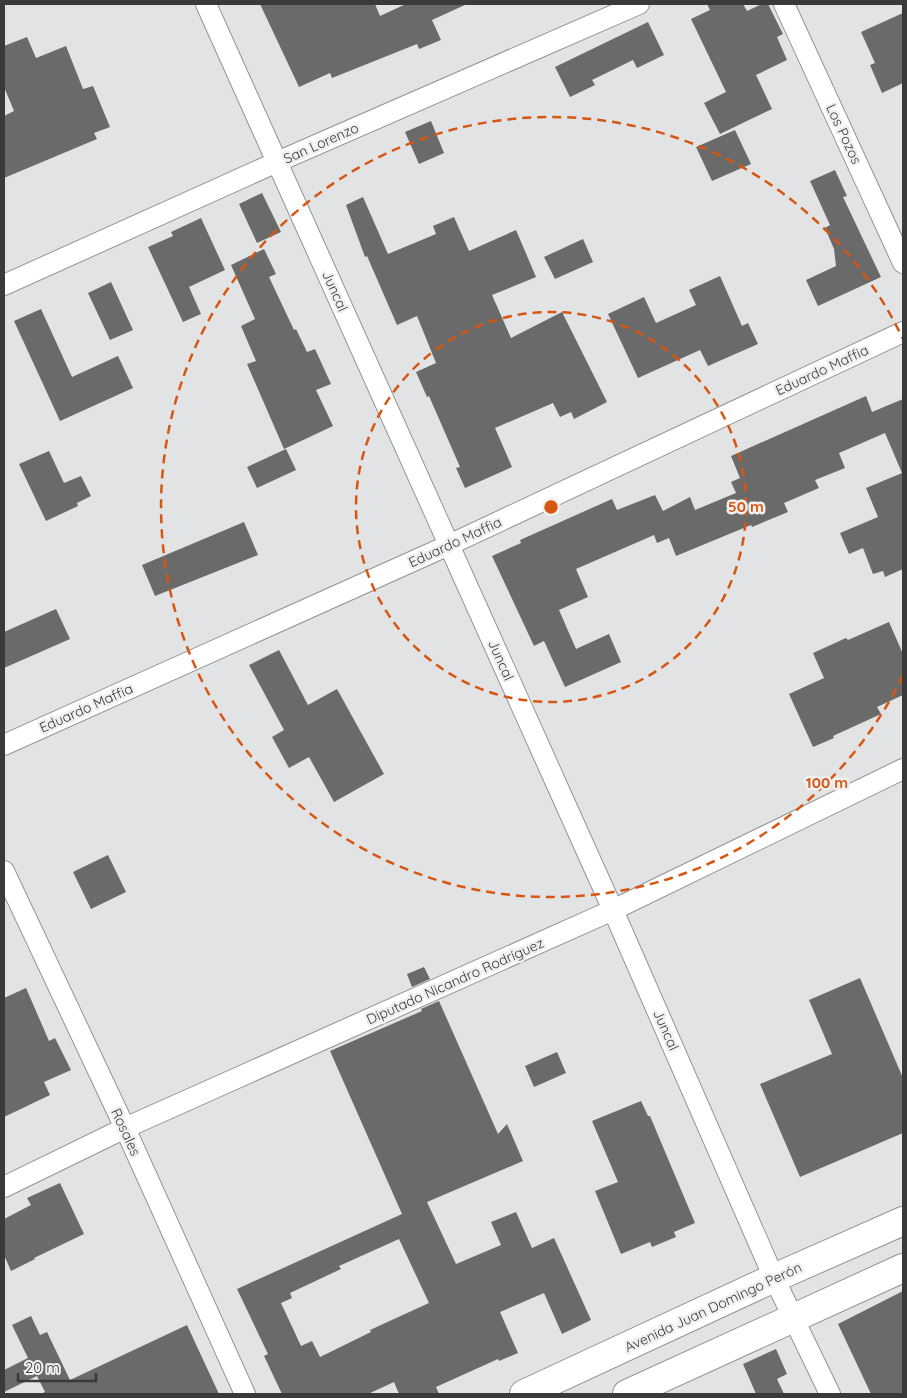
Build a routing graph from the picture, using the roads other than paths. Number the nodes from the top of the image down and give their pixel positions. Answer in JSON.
{"nodes":[{"id":1,"x":206,"y":4,"type":"edge"},
{"id":2,"x":639,"y":4,"type":"edge"},
{"id":3,"x":784,"y":4,"type":"edge"},
{"id":4,"x":277,"y":162,"type":"junction"},
{"id":5,"x":903,"y":263,"type":"edge"},
{"id":6,"x":4,"y":285,"type":"edge"},
{"id":7,"x":903,"y":332,"type":"edge"},
{"id":8,"x":449,"y":545,"type":"junction"},
{"id":9,"x":4,"y":745,"type":"edge"},
{"id":10,"x":903,"y":769,"type":"edge"},
{"id":11,"x":4,"y":871,"type":"edge"},
{"id":12,"x":613,"y":910,"type":"junction"},
{"id":13,"x":125,"y":1128,"type":"junction"},
{"id":14,"x":4,"y":1187,"type":"edge"},
{"id":15,"x":903,"y":1221,"type":"edge"},
{"id":16,"x":903,"y":1268,"type":"edge"},
{"id":17,"x":774,"y":1278,"type":"junction"},
{"id":18,"x":794,"y":1318,"type":"junction"},
{"id":19,"x":244,"y":1394,"type":"edge"},
{"id":20,"x":524,"y":1394,"type":"edge"},
{"id":21,"x":628,"y":1394,"type":"edge"},
{"id":22,"x":830,"y":1394,"type":"edge"}],
"edges":[{"from":1,"to":4,"type":"street","name":"Juncal"},
{"from":2,"to":4,"type":"street","name":"San Lorenzo"},
{"from":3,"to":5,"type":"street","name":"Los Pozos"},
{"from":4,"to":6,"type":"street","name":"San Lorenzo"},
{"from":4,"to":8,"type":"street","name":"Juncal"},
{"from":7,"to":8,"type":"street","name":"Eduardo Maffia"},
{"from":8,"to":9,"type":"street","name":"Eduardo Maffia"},
{"from":8,"to":12,"type":"street","name":"Juncal"},
{"from":10,"to":12,"type":"street","name":"Diputado Nicandro Rodríguez"},
{"from":11,"to":13,"type":"street","name":"Rosales"},
{"from":12,"to":13,"type":"street","name":"Diputado Nicandro Rodríguez"},
{"from":12,"to":17,"type":"street","name":"Juncal"},
{"from":13,"to":14,"type":"street","name":"Diputado Nicandro Rodríguez"},
{"from":13,"to":19,"type":"street","name":"Rosales"},
{"from":15,"to":17,"type":"main road","name":"Avenida Juan Domingo Perón"},
{"from":16,"to":18,"type":"main road"},
{"from":17,"to":18,"type":"street","name":"Juncal"},
{"from":17,"to":20,"type":"main road","name":"Avenida Juan Domingo Perón"},
{"from":18,"to":21,"type":"main road"},
{"from":18,"to":22,"type":"street","name":"Juncal"}]}
